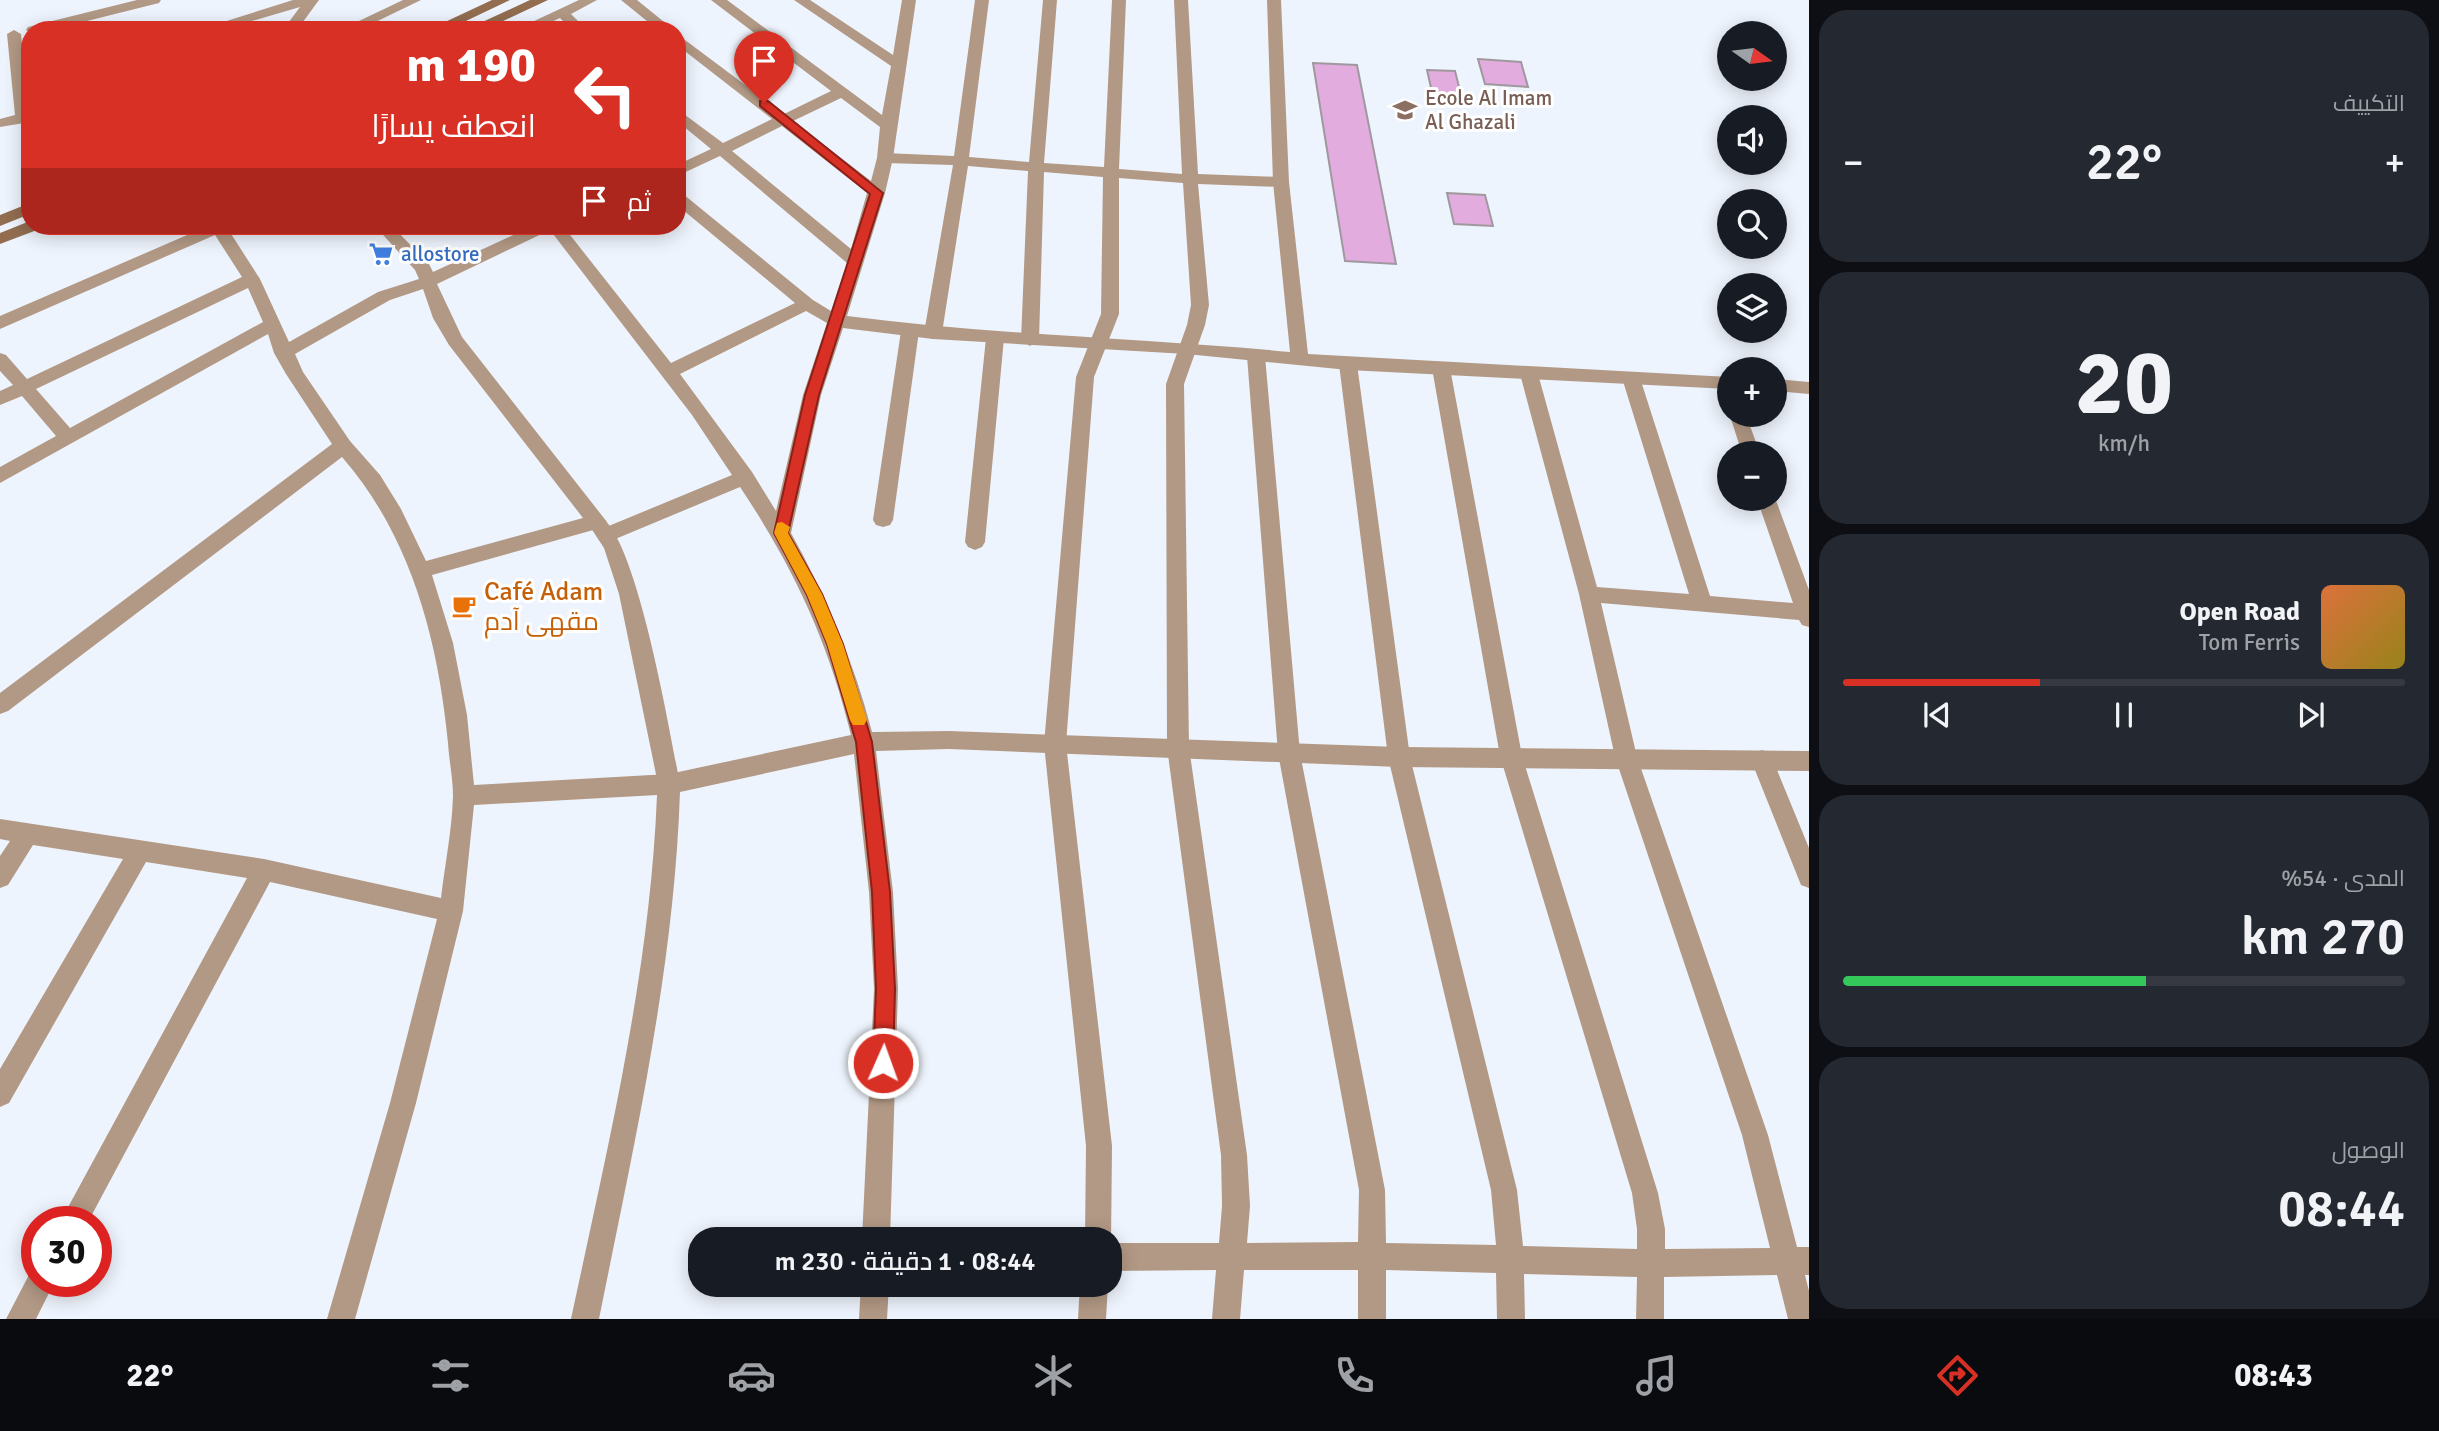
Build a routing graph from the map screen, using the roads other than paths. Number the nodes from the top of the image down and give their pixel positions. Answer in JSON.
{"nodes":[{"id":1,"x":84,"y":0,"type":"edge"},
{"id":2,"x":154,"y":0,"type":"edge"},
{"id":3,"x":310,"y":0,"type":"edge"},
{"id":4,"x":414,"y":0,"type":"edge"},
{"id":5,"x":503,"y":0,"type":"edge"},
{"id":6,"x":541,"y":0,"type":"edge"},
{"id":7,"x":590,"y":0,"type":"edge"},
{"id":8,"x":628,"y":0,"type":"edge"},
{"id":9,"x":718,"y":0,"type":"edge"},
{"id":10,"x":801,"y":0,"type":"edge"},
{"id":11,"x":909,"y":0,"type":"edge"},
{"id":12,"x":982,"y":0,"type":"edge"},
{"id":13,"x":1050,"y":0,"type":"edge"},
{"id":14,"x":1119,"y":0,"type":"edge"},
{"id":15,"x":1181,"y":0,"type":"edge"},
{"id":16,"x":1274,"y":0,"type":"edge"},
{"id":17,"x":120,"y":4,"type":"edge"},
{"id":18,"x":562,"y":13,"type":"junction"},
{"id":19,"x":90,"y":15,"type":"junction"},
{"id":20,"x":66,"y":21,"type":"edge"},
{"id":21,"x":236,"y":21,"type":"edge"},
{"id":22,"x":296,"y":21,"type":"edge"},
{"id":23,"x":367,"y":21,"type":"edge"},
{"id":24,"x":455,"y":21,"type":"edge"},
{"id":25,"x":493,"y":21,"type":"edge"},
{"id":26,"x":543,"y":21,"type":"edge"},
{"id":27,"x":570,"y":21,"type":"edge"},
{"id":28,"x":655,"y":21,"type":"edge"},
{"id":29,"x":686,"y":45,"type":"edge"},
{"id":30,"x":899,"y":65,"type":"junction"},
{"id":31,"x":21,"y":74,"type":"edge"},
{"id":32,"x":0,"y":79,"type":"edge"},
{"id":33,"x":843,"y":91,"type":"junction"},
{"id":34,"x":21,"y":119,"type":"edge"},
{"id":35,"x":686,"y":120,"type":"edge"},
{"id":36,"x":786,"y":120,"type":"junction"},
{"id":37,"x":0,"y":123,"type":"edge"},
{"id":38,"x":888,"y":126,"type":"junction"},
{"id":39,"x":723,"y":150,"type":"junction"},
{"id":40,"x":885,"y":158,"type":"junction"},
{"id":41,"x":961,"y":161,"type":"junction"},
{"id":42,"x":686,"y":167,"type":"edge"},
{"id":43,"x":1036,"y":167,"type":"junction"},
{"id":44,"x":1111,"y":174,"type":"junction"},
{"id":45,"x":1190,"y":179,"type":"junction"},
{"id":46,"x":1281,"y":183,"type":"junction"},
{"id":47,"x":877,"y":193,"type":"junction"},
{"id":48,"x":686,"y":204,"type":"edge"},
{"id":49,"x":21,"y":212,"type":"edge"},
{"id":50,"x":0,"y":221,"type":"edge"},
{"id":51,"x":21,"y":230,"type":"edge"},
{"id":52,"x":198,"y":235,"type":"edge"},
{"id":53,"x":224,"y":235,"type":"edge"},
{"id":54,"x":392,"y":235,"type":"edge"},
{"id":55,"x":527,"y":235,"type":"edge"},
{"id":56,"x":562,"y":235,"type":"edge"},
{"id":57,"x":0,"y":239,"type":"edge"},
{"id":58,"x":856,"y":262,"type":"junction"},
{"id":59,"x":251,"y":279,"type":"junction"},
{"id":60,"x":427,"y":282,"type":"junction"},
{"id":61,"x":807,"y":304,"type":"junction"},
{"id":62,"x":836,"y":321,"type":"junction"},
{"id":63,"x":0,"y":323,"type":"edge"},
{"id":64,"x":273,"y":324,"type":"junction"},
{"id":65,"x":910,"y":331,"type":"junction"},
{"id":66,"x":933,"y":333,"type":"junction"},
{"id":67,"x":995,"y":338,"type":"junction"},
{"id":68,"x":1030,"y":340,"type":"junction"},
{"id":69,"x":1099,"y":342,"type":"junction"},
{"id":70,"x":1186,"y":348,"type":"junction"},
{"id":71,"x":284,"y":353,"type":"junction"},
{"id":72,"x":1256,"y":356,"type":"junction"},
{"id":73,"x":0,"y":359,"type":"edge"},
{"id":74,"x":1300,"y":360,"type":"junction"},
{"id":75,"x":1348,"y":364,"type":"junction"},
{"id":76,"x":1441,"y":368,"type":"junction"},
{"id":77,"x":669,"y":372,"type":"junction"},
{"id":78,"x":1529,"y":374,"type":"junction"},
{"id":79,"x":1631,"y":378,"type":"junction"},
{"id":80,"x":1717,"y":384,"type":"edge"},
{"id":81,"x":24,"y":386,"type":"junction"},
{"id":82,"x":1787,"y":386,"type":"edge"},
{"id":83,"x":1809,"y":388,"type":"edge"},
{"id":84,"x":0,"y":399,"type":"edge"},
{"id":85,"x":68,"y":438,"type":"junction"},
{"id":86,"x":343,"y":446,"type":"junction"},
{"id":87,"x":0,"y":476,"type":"edge"},
{"id":88,"x":745,"y":477,"type":"junction"},
{"id":89,"x":1771,"y":511,"type":"edge"},
{"id":90,"x":883,"y":520,"type":"dead end"},
{"id":91,"x":601,"y":528,"type":"junction"},
{"id":92,"x":781,"y":533,"type":"junction"},
{"id":93,"x":975,"y":542,"type":"dead end"},
{"id":94,"x":421,"y":570,"type":"junction"},
{"id":95,"x":1589,"y":594,"type":"junction"},
{"id":96,"x":1702,"y":603,"type":"junction"},
{"id":97,"x":1808,"y":615,"type":"edge"},
{"id":98,"x":0,"y":705,"type":"edge"},
{"id":99,"x":864,"y":742,"type":"junction"},
{"id":100,"x":1055,"y":744,"type":"junction"},
{"id":101,"x":1178,"y":747,"type":"junction"},
{"id":102,"x":1289,"y":753,"type":"junction"},
{"id":103,"x":1511,"y":756,"type":"junction"},
{"id":104,"x":1399,"y":757,"type":"junction"},
{"id":105,"x":1626,"y":757,"type":"junction"},
{"id":106,"x":1762,"y":760,"type":"junction"},
{"id":107,"x":1809,"y":761,"type":"edge"},
{"id":108,"x":668,"y":784,"type":"junction"},
{"id":109,"x":464,"y":796,"type":"junction"},
{"id":110,"x":0,"y":829,"type":"edge"},
{"id":111,"x":27,"y":834,"type":"junction"},
{"id":112,"x":140,"y":851,"type":"junction"},
{"id":113,"x":264,"y":870,"type":"junction"},
{"id":114,"x":0,"y":877,"type":"edge"},
{"id":115,"x":1809,"y":877,"type":"edge"},
{"id":116,"x":451,"y":911,"type":"junction"},
{"id":117,"x":0,"y":1094,"type":"edge"},
{"id":118,"x":82,"y":1206,"type":"edge"},
{"id":119,"x":876,"y":1227,"type":"edge"},
{"id":120,"x":1099,"y":1227,"type":"edge"},
{"id":121,"x":1371,"y":1256,"type":"junction"},
{"id":122,"x":1122,"y":1257,"type":"edge"},
{"id":123,"x":1233,"y":1258,"type":"junction"},
{"id":124,"x":1508,"y":1259,"type":"junction"},
{"id":125,"x":1799,"y":1261,"type":"edge"},
{"id":126,"x":1650,"y":1263,"type":"junction"},
{"id":127,"x":32,"y":1297,"type":"edge"},
{"id":128,"x":874,"y":1297,"type":"edge"},
{"id":129,"x":1093,"y":1297,"type":"edge"},
{"id":130,"x":20,"y":1319,"type":"edge"},
{"id":131,"x":341,"y":1319,"type":"edge"},
{"id":132,"x":585,"y":1319,"type":"edge"},
{"id":133,"x":873,"y":1319,"type":"edge"},
{"id":134,"x":1092,"y":1319,"type":"edge"},
{"id":135,"x":1226,"y":1319,"type":"edge"},
{"id":136,"x":1372,"y":1319,"type":"edge"},
{"id":137,"x":1511,"y":1319,"type":"edge"},
{"id":138,"x":1650,"y":1319,"type":"edge"},
{"id":139,"x":1802,"y":1319,"type":"edge"}],
"edges":[{"from":1,"to":19,"type":"street"},
{"from":2,"to":17,"type":"street"},
{"from":3,"to":21,"type":"street"},
{"from":3,"to":22,"type":"street"},
{"from":4,"to":23,"type":"street"},
{"from":5,"to":24,"type":"main road"},
{"from":6,"to":25,"type":"main road"},
{"from":7,"to":18,"type":"street"},
{"from":8,"to":28,"type":"street"},
{"from":9,"to":33,"type":"street"},
{"from":10,"to":30,"type":"street"},
{"from":11,"to":30,"type":"street"},
{"from":12,"to":41,"type":"street"},
{"from":13,"to":43,"type":"street"},
{"from":14,"to":44,"type":"street"},
{"from":15,"to":45,"type":"street"},
{"from":16,"to":46,"type":"street"},
{"from":17,"to":19,"type":"street"},
{"from":18,"to":26,"type":"street"},
{"from":18,"to":27,"type":"street"},
{"from":19,"to":20,"type":"street"},
{"from":29,"to":36,"type":"street"},
{"from":30,"to":38,"type":"street"},
{"from":31,"to":32,"type":"street"},
{"from":33,"to":36,"type":"street"},
{"from":33,"to":38,"type":"street"},
{"from":34,"to":37,"type":"street"},
{"from":35,"to":39,"type":"street"},
{"from":36,"to":39,"type":"street"},
{"from":36,"to":47,"type":"street"},
{"from":38,"to":40,"type":"street"},
{"from":39,"to":42,"type":"street"},
{"from":39,"to":58,"type":"street"},
{"from":40,"to":41,"type":"street"},
{"from":40,"to":47,"type":"street"},
{"from":41,"to":43,"type":"street"},
{"from":41,"to":66,"type":"street"},
{"from":43,"to":44,"type":"street"},
{"from":43,"to":68,"type":"street"},
{"from":44,"to":45,"type":"street"},
{"from":44,"to":69,"type":"street"},
{"from":45,"to":46,"type":"street"},
{"from":45,"to":70,"type":"street"},
{"from":46,"to":74,"type":"street"},
{"from":47,"to":58,"type":"street"},
{"from":48,"to":61,"type":"street"},
{"from":49,"to":50,"type":"main road"},
{"from":51,"to":57,"type":"main road"},
{"from":52,"to":63,"type":"street"},
{"from":53,"to":59,"type":"street"},
{"from":54,"to":60,"type":"street"},
{"from":55,"to":60,"type":"street"},
{"from":56,"to":77,"type":"street"},
{"from":58,"to":62,"type":"street"},
{"from":59,"to":64,"type":"street"},
{"from":59,"to":81,"type":"street"},
{"from":60,"to":71,"type":"street"},
{"from":60,"to":91,"type":"street"},
{"from":61,"to":62,"type":"street"},
{"from":61,"to":77,"type":"street"},
{"from":62,"to":65,"type":"street"},
{"from":62,"to":92,"type":"street"},
{"from":64,"to":71,"type":"street"},
{"from":64,"to":85,"type":"street"},
{"from":65,"to":66,"type":"street"},
{"from":65,"to":90,"type":"street"},
{"from":66,"to":67,"type":"street"},
{"from":67,"to":68,"type":"street"},
{"from":67,"to":93,"type":"street"},
{"from":68,"to":69,"type":"street"},
{"from":69,"to":70,"type":"street"},
{"from":69,"to":100,"type":"street"},
{"from":70,"to":72,"type":"street"},
{"from":70,"to":101,"type":"street"},
{"from":71,"to":86,"type":"street"},
{"from":72,"to":74,"type":"street"},
{"from":72,"to":102,"type":"street"},
{"from":73,"to":81,"type":"street"},
{"from":74,"to":75,"type":"street"},
{"from":75,"to":76,"type":"street"},
{"from":75,"to":104,"type":"street"},
{"from":76,"to":78,"type":"street"},
{"from":76,"to":103,"type":"street"},
{"from":77,"to":88,"type":"street"},
{"from":78,"to":79,"type":"street"},
{"from":78,"to":95,"type":"street"},
{"from":79,"to":80,"type":"street"},
{"from":79,"to":96,"type":"street"},
{"from":81,"to":84,"type":"street"},
{"from":81,"to":85,"type":"street"},
{"from":82,"to":83,"type":"street"},
{"from":85,"to":87,"type":"street"},
{"from":86,"to":94,"type":"street"},
{"from":86,"to":98,"type":"street"},
{"from":88,"to":91,"type":"street"},
{"from":88,"to":92,"type":"street"},
{"from":89,"to":97,"type":"street"},
{"from":91,"to":94,"type":"street"},
{"from":91,"to":108,"type":"street"},
{"from":92,"to":99,"type":"street"},
{"from":94,"to":109,"type":"street"},
{"from":95,"to":96,"type":"street"},
{"from":95,"to":105,"type":"street"},
{"from":96,"to":97,"type":"street"},
{"from":99,"to":100,"type":"street"},
{"from":99,"to":108,"type":"street"},
{"from":99,"to":119,"type":"street"},
{"from":100,"to":101,"type":"street"},
{"from":100,"to":120,"type":"street"},
{"from":101,"to":102,"type":"street"},
{"from":101,"to":123,"type":"street"},
{"from":102,"to":104,"type":"street"},
{"from":102,"to":121,"type":"street"},
{"from":103,"to":104,"type":"street"},
{"from":103,"to":105,"type":"street"},
{"from":103,"to":126,"type":"street"},
{"from":104,"to":124,"type":"street"},
{"from":105,"to":106,"type":"street"},
{"from":105,"to":125,"type":"street"},
{"from":106,"to":107,"type":"street"},
{"from":106,"to":115,"type":"street"},
{"from":108,"to":109,"type":"street"},
{"from":108,"to":132,"type":"street"},
{"from":109,"to":116,"type":"street"},
{"from":110,"to":111,"type":"street"},
{"from":111,"to":112,"type":"street"},
{"from":111,"to":114,"type":"street"},
{"from":112,"to":113,"type":"street"},
{"from":112,"to":117,"type":"street"},
{"from":113,"to":116,"type":"street"},
{"from":113,"to":118,"type":"street"},
{"from":116,"to":131,"type":"street"},
{"from":121,"to":123,"type":"street"},
{"from":121,"to":124,"type":"street"},
{"from":121,"to":136,"type":"street"},
{"from":122,"to":123,"type":"street"},
{"from":123,"to":135,"type":"street"},
{"from":124,"to":126,"type":"street"},
{"from":124,"to":137,"type":"street"},
{"from":125,"to":126,"type":"street"},
{"from":125,"to":139,"type":"street"},
{"from":126,"to":138,"type":"street"},
{"from":127,"to":130,"type":"street"},
{"from":128,"to":133,"type":"street"},
{"from":129,"to":134,"type":"street"}]}
